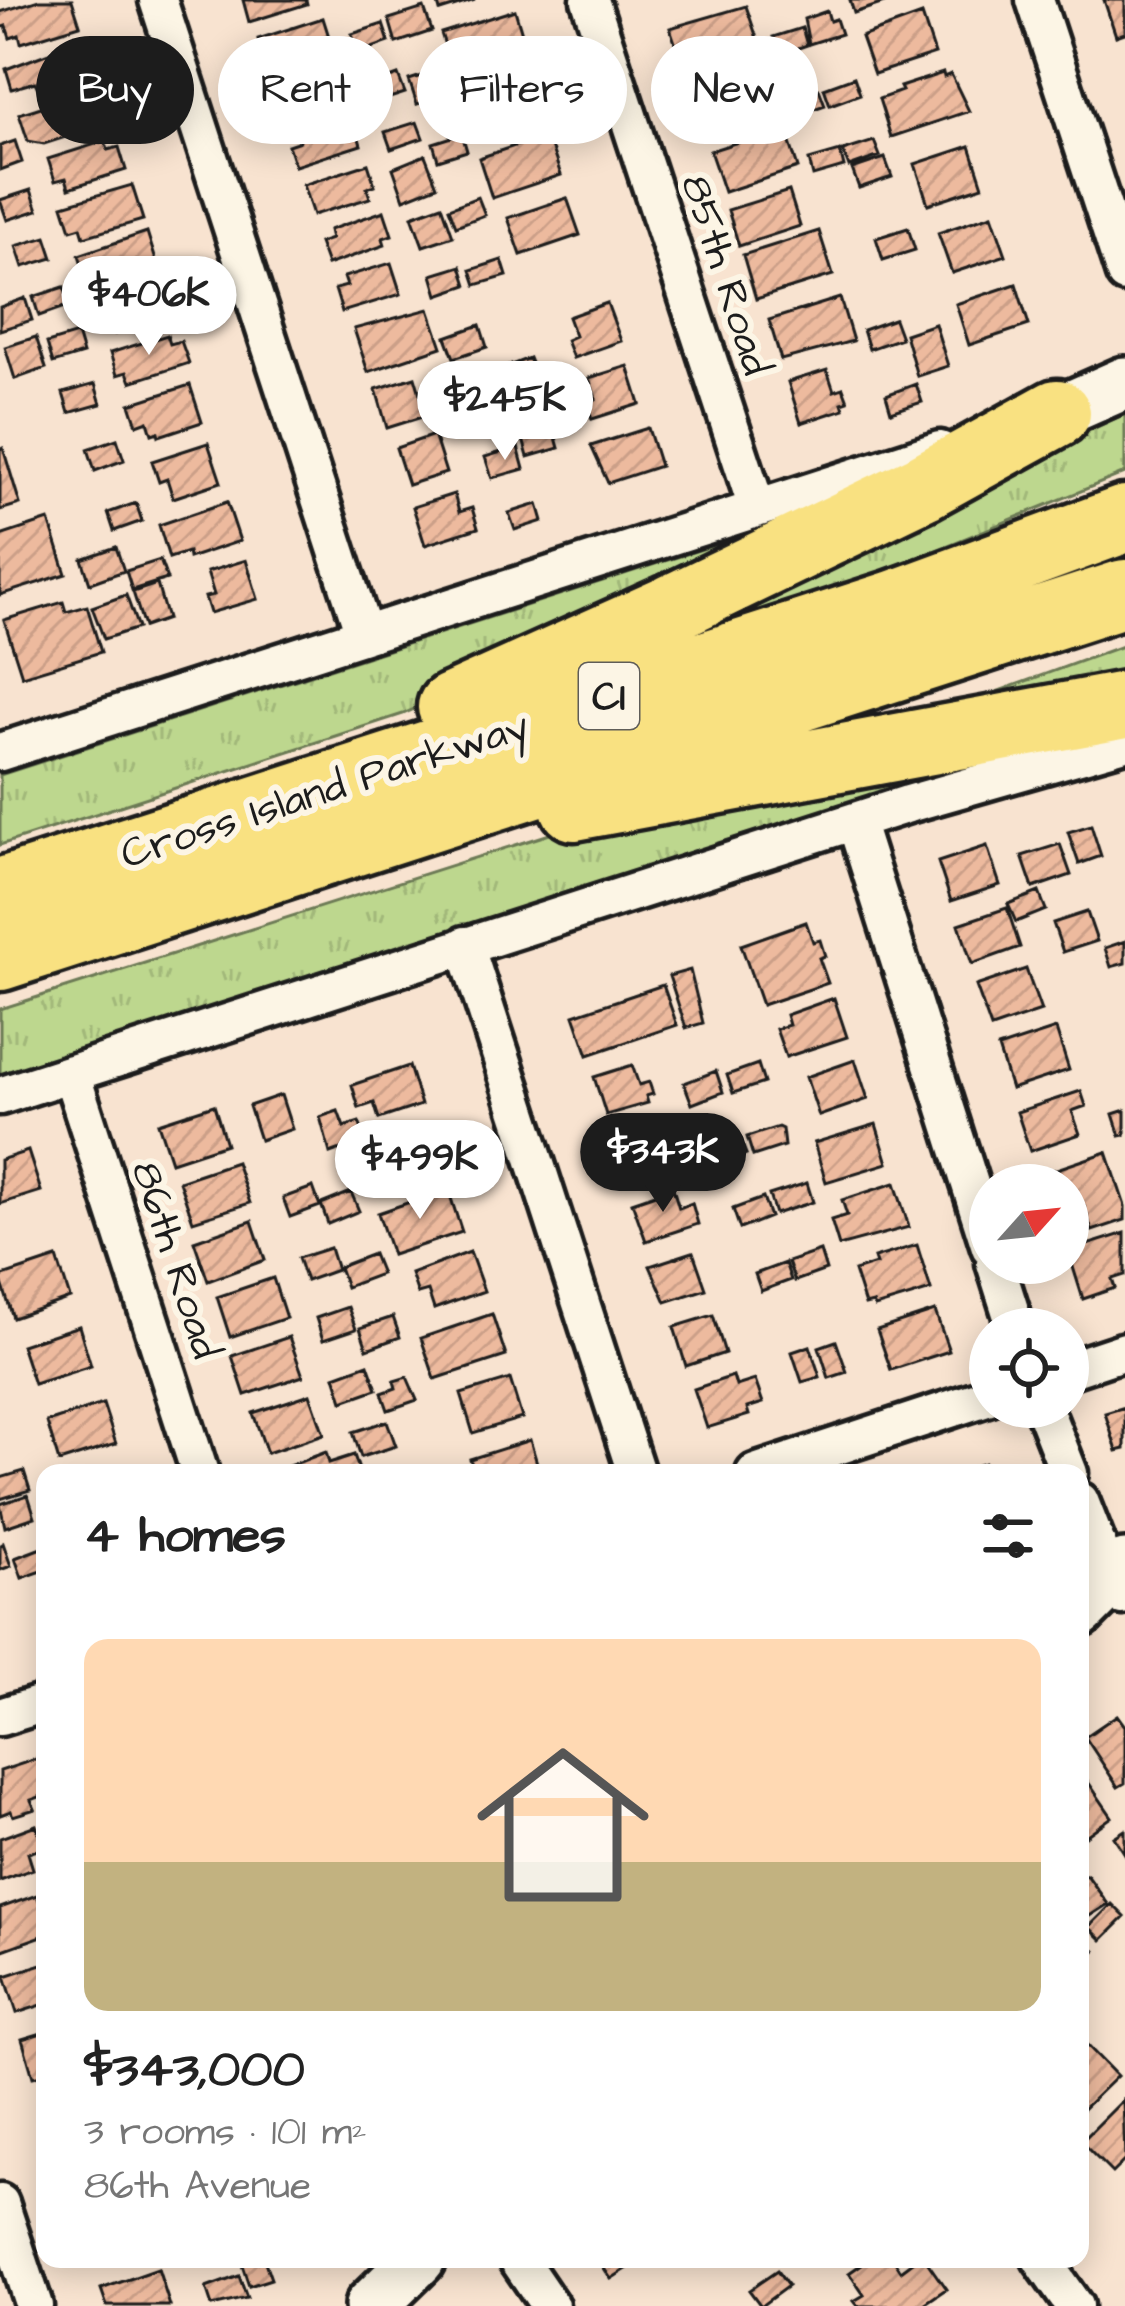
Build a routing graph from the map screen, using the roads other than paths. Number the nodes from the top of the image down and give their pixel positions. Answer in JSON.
{"nodes":[{"id":1,"x":158,"y":0,"type":"edge"},
{"id":2,"x":590,"y":0,"type":"edge"},
{"id":3,"x":1035,"y":0,"type":"edge"},
{"id":4,"x":1125,"y":274,"type":"edge"},
{"id":5,"x":1125,"y":383,"type":"edge"},
{"id":6,"x":1058,"y":413,"type":"junction"},
{"id":7,"x":757,"y":508,"type":"junction"},
{"id":8,"x":1125,"y":519,"type":"edge"},
{"id":9,"x":1125,"y":593,"type":"edge"},
{"id":10,"x":364,"y":634,"type":"junction"},
{"id":11,"x":1125,"y":705,"type":"edge"},
{"id":12,"x":1125,"y":742,"type":"edge"},
{"id":13,"x":0,"y":752,"type":"edge"},
{"id":14,"x":856,"y":821,"type":"junction"},
{"id":15,"x":419,"y":822,"type":"junction"},
{"id":16,"x":89,"y":863,"type":"junction"},
{"id":17,"x":0,"y":892,"type":"edge"},
{"id":18,"x":465,"y":945,"type":"junction"},
{"id":19,"x":0,"y":957,"type":"edge"},
{"id":20,"x":71,"y":1073,"type":"junction"},
{"id":21,"x":0,"y":1096,"type":"edge"},
{"id":22,"x":969,"y":1180,"type":"edge"},
{"id":23,"x":1125,"y":1351,"type":"edge"},
{"id":24,"x":1089,"y":1363,"type":"edge"},
{"id":25,"x":969,"y":1403,"type":"edge"},
{"id":26,"x":1051,"y":1428,"type":"edge"},
{"id":27,"x":197,"y":1464,"type":"edge"},
{"id":28,"x":633,"y":1464,"type":"edge"},
{"id":29,"x":782,"y":1464,"type":"edge"},
{"id":30,"x":1065,"y":1464,"type":"edge"},
{"id":31,"x":1089,"y":1527,"type":"edge"},
{"id":32,"x":1110,"y":1589,"type":"edge"},
{"id":33,"x":36,"y":1705,"type":"edge"},
{"id":34,"x":0,"y":1717,"type":"edge"},
{"id":35,"x":0,"y":2204,"type":"edge"},
{"id":36,"x":410,"y":2268,"type":"edge"},
{"id":37,"x":524,"y":2268,"type":"edge"},
{"id":38,"x":1047,"y":2268,"type":"edge"},
{"id":39,"x":34,"y":2306,"type":"edge"},
{"id":40,"x":371,"y":2306,"type":"edge"},
{"id":41,"x":550,"y":2306,"type":"edge"},
{"id":42,"x":1074,"y":2306,"type":"edge"}],
"edges":[{"from":1,"to":10,"type":"street"},
{"from":2,"to":7,"type":"street","name":"85th Road"},
{"from":3,"to":4,"type":"street"},
{"from":5,"to":6,"type":"street"},
{"from":6,"to":7,"type":"street"},
{"from":6,"to":16,"type":"highway"},
{"from":7,"to":10,"type":"street"},
{"from":8,"to":16,"type":"highway","name":"Cross Island Parkway","number":"CI"},
{"from":9,"to":15,"type":"highway","name":"Cross Island Parkway","number":"CI"},
{"from":10,"to":13,"type":"street"},
{"from":11,"to":15,"type":"highway"},
{"from":12,"to":14,"type":"street"},
{"from":14,"to":18,"type":"street"},
{"from":14,"to":22,"type":"street"},
{"from":15,"to":19,"type":"highway","name":"Cross Island Parkway","number":"CI"},
{"from":16,"to":17,"type":"highway","name":"Cross Island Parkway","number":"CI"},
{"from":18,"to":20,"type":"street"},
{"from":18,"to":28,"type":"street"},
{"from":20,"to":21,"type":"street"},
{"from":20,"to":27,"type":"street","name":"86th Road"},
{"from":23,"to":24,"type":"street"},
{"from":25,"to":29,"type":"street"},
{"from":26,"to":30,"type":"street"},
{"from":31,"to":32,"type":"street"},
{"from":33,"to":34,"type":"street"},
{"from":35,"to":39,"type":"street"},
{"from":36,"to":40,"type":"street"},
{"from":37,"to":41,"type":"street"},
{"from":38,"to":42,"type":"street"}]}
